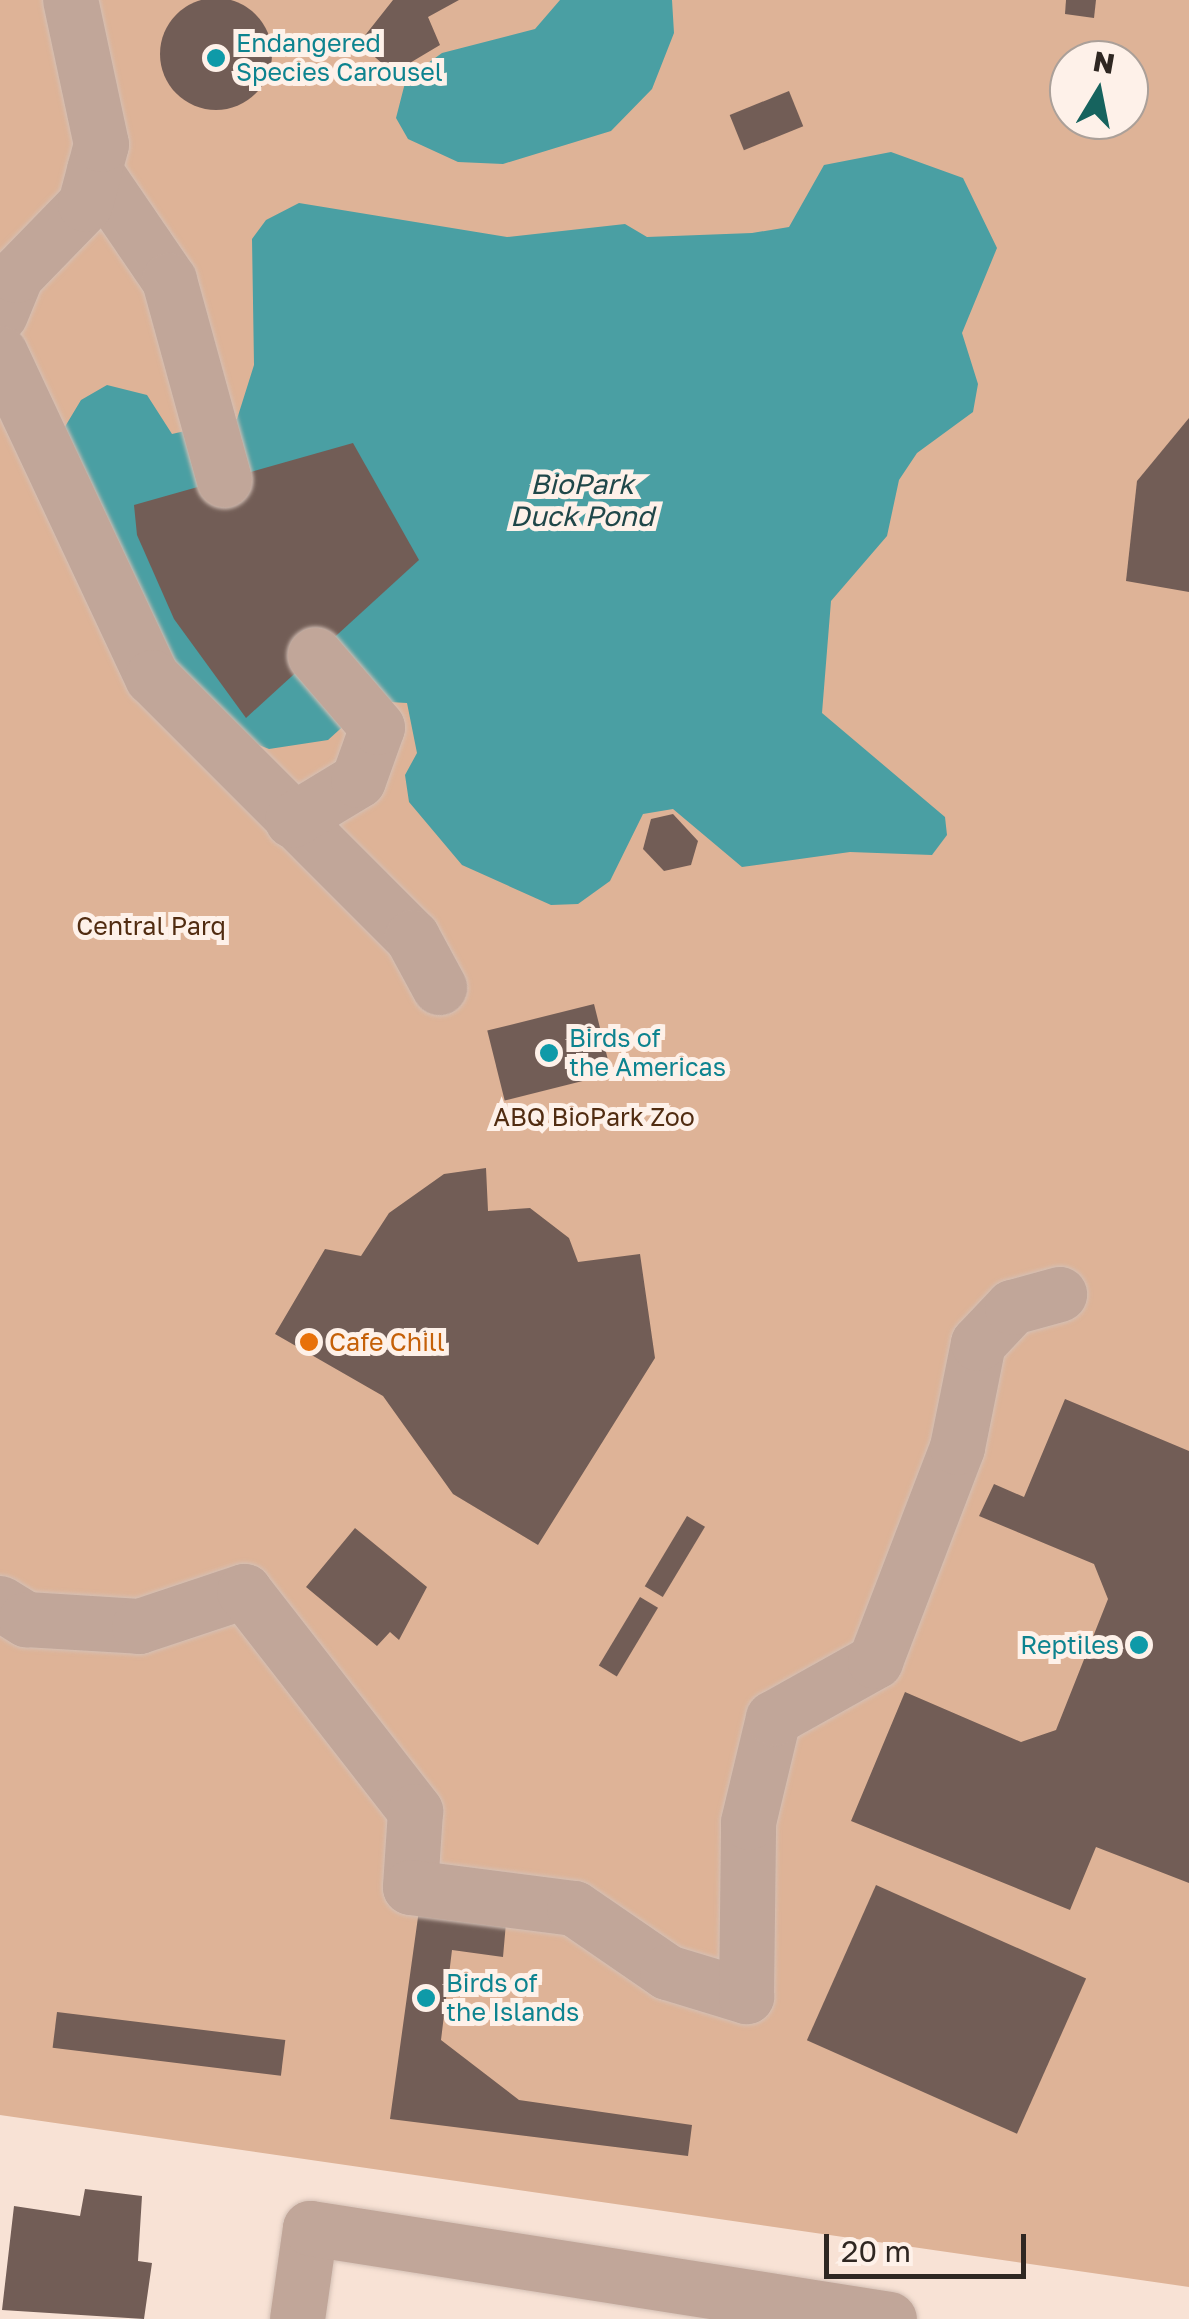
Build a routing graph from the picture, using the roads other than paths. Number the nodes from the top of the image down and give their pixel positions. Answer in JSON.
{"nodes":[{"id":1,"x":70,"y":0,"type":"edge"},
{"id":2,"x":94,"y":170,"type":"junction"},
{"id":3,"x":0,"y":314,"type":"edge"},
{"id":4,"x":0,"y":353,"type":"edge"},
{"id":5,"x":224,"y":480,"type":"dead end"},
{"id":6,"x":315,"y":655,"type":"dead end"},
{"id":7,"x":292,"y":820,"type":"junction"},
{"id":8,"x":439,"y":988,"type":"dead end"},
{"id":9,"x":1059,"y":1294,"type":"dead end"},
{"id":10,"x":0,"y":1603,"type":"edge"},
{"id":11,"x":297,"y":2319,"type":"edge"},
{"id":12,"x":889,"y":2319,"type":"edge"}],
"edges":[{"from":1,"to":2,"type":"street"},
{"from":2,"to":3,"type":"street"},
{"from":2,"to":5,"type":"street"},
{"from":4,"to":7,"type":"street"},
{"from":6,"to":7,"type":"street"},
{"from":7,"to":8,"type":"street"},
{"from":9,"to":10,"type":"street"},
{"from":11,"to":12,"type":"street"}]}
